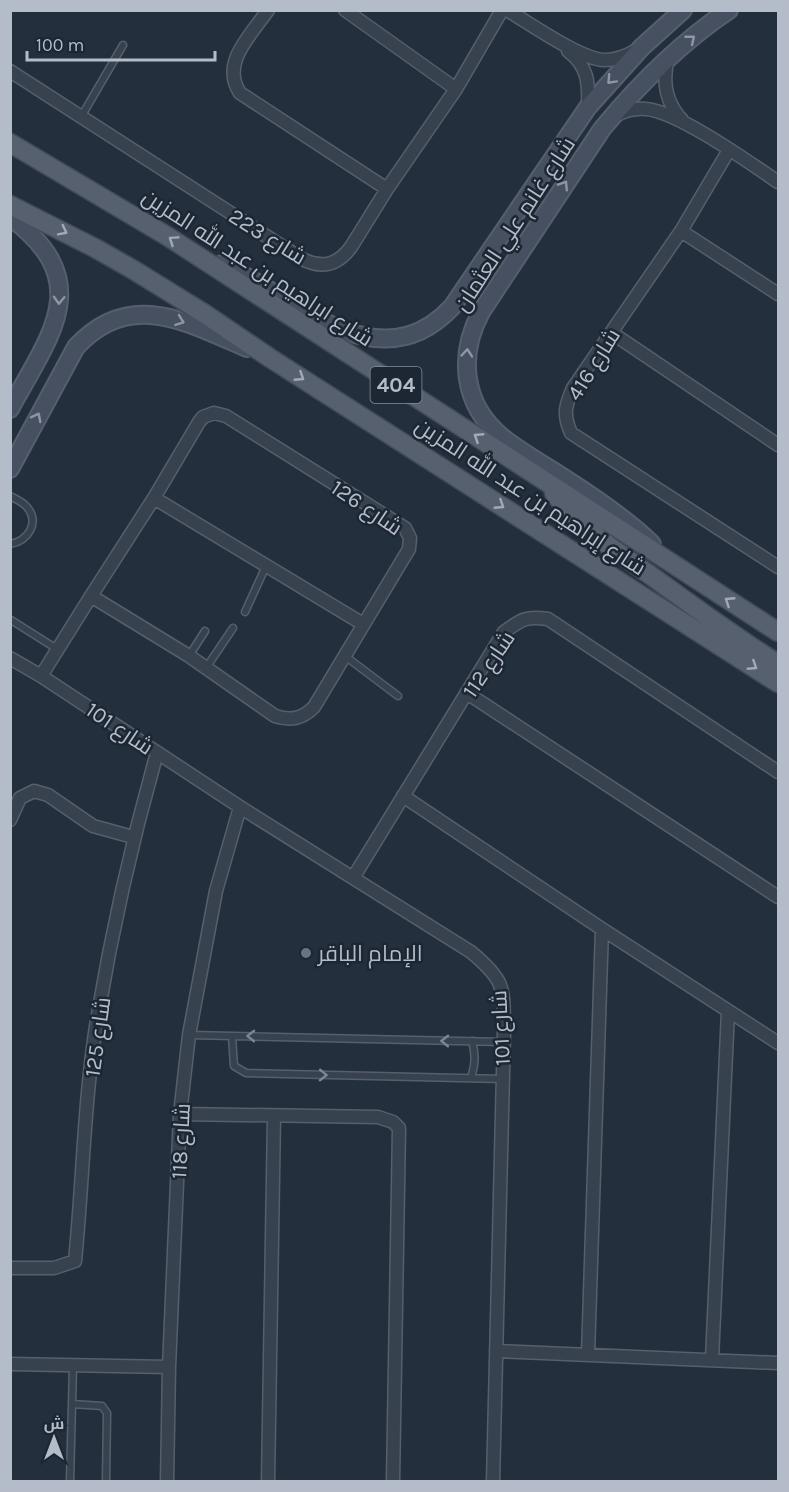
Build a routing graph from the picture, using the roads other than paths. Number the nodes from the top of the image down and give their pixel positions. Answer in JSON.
{"nodes":[{"id":1,"x":268,"y":10,"type":"edge"},
{"id":2,"x":345,"y":10,"type":"edge"},
{"id":3,"x":502,"y":10,"type":"edge"},
{"id":4,"x":507,"y":10,"type":"edge"},
{"id":5,"x":683,"y":10,"type":"edge"},
{"id":6,"x":729,"y":10,"type":"edge"},
{"id":7,"x":558,"y":41,"type":"junction"},
{"id":8,"x":123,"y":45,"type":"dead end"},
{"id":9,"x":642,"y":47,"type":"junction"},
{"id":10,"x":668,"y":58,"type":"junction"},
{"id":11,"x":10,"y":71,"type":"edge"},
{"id":12,"x":456,"y":89,"type":"junction"},
{"id":13,"x":588,"y":107,"type":"junction"},
{"id":14,"x":81,"y":117,"type":"junction"},
{"id":15,"x":610,"y":119,"type":"junction"},
{"id":16,"x":685,"y":123,"type":"junction"},
{"id":17,"x":10,"y":143,"type":"edge"},
{"id":18,"x":729,"y":150,"type":"junction"},
{"id":19,"x":778,"y":182,"type":"edge"},
{"id":20,"x":387,"y":189,"type":"junction"},
{"id":21,"x":10,"y":205,"type":"edge"},
{"id":22,"x":10,"y":217,"type":"edge"},
{"id":23,"x":681,"y":231,"type":"junction"},
{"id":24,"x":199,"y":257,"type":"junction"},
{"id":25,"x":482,"y":263,"type":"junction"},
{"id":26,"x":503,"y":277,"type":"junction"},
{"id":27,"x":778,"y":294,"type":"edge"},
{"id":28,"x":612,"y":333,"type":"junction"},
{"id":29,"x":270,"y":358,"type":"junction"},
{"id":30,"x":31,"y":371,"type":"junction"},
{"id":31,"x":54,"y":384,"type":"junction"},
{"id":32,"x":10,"y":409,"type":"edge"},
{"id":33,"x":778,"y":445,"type":"edge"},
{"id":34,"x":10,"y":469,"type":"edge"},
{"id":35,"x":544,"y":479,"type":"junction"},
{"id":36,"x":10,"y":496,"type":"edge"},
{"id":37,"x":154,"y":498,"type":"junction"},
{"id":38,"x":10,"y":544,"type":"edge"},
{"id":39,"x":674,"y":565,"type":"junction"},
{"id":40,"x":266,"y":566,"type":"junction"},
{"id":41,"x":778,"y":567,"type":"edge"},
{"id":42,"x":91,"y":596,"type":"junction"},
{"id":43,"x":244,"y":612,"type":"dead end"},
{"id":44,"x":11,"y":620,"type":"edge"},
{"id":45,"x":363,"y":624,"type":"junction"},
{"id":46,"x":233,"y":628,"type":"dead end"},
{"id":47,"x":205,"y":631,"type":"dead end"},
{"id":48,"x":778,"y":632,"type":"edge"},
{"id":49,"x":57,"y":649,"type":"junction"},
{"id":50,"x":189,"y":656,"type":"junction"},
{"id":51,"x":345,"y":656,"type":"junction"},
{"id":52,"x":10,"y":658,"type":"edge"},
{"id":53,"x":778,"y":664,"type":"edge"},
{"id":54,"x":206,"y":669,"type":"junction"},
{"id":55,"x":42,"y":676,"type":"junction"},
{"id":56,"x":778,"y":683,"type":"edge"},
{"id":57,"x":467,"y":693,"type":"junction"},
{"id":58,"x":398,"y":696,"type":"dead end"},
{"id":59,"x":157,"y":753,"type":"junction"},
{"id":60,"x":778,"y":772,"type":"edge"},
{"id":61,"x":403,"y":796,"type":"junction"},
{"id":62,"x":240,"y":807,"type":"junction"},
{"id":63,"x":10,"y":820,"type":"edge"},
{"id":64,"x":134,"y":837,"type":"junction"},
{"id":65,"x":353,"y":878,"type":"junction"},
{"id":66,"x":778,"y":897,"type":"edge"},
{"id":67,"x":602,"y":929,"type":"junction"},
{"id":68,"x":728,"y":1011,"type":"junction"},
{"id":69,"x":189,"y":1035,"type":"junction"},
{"id":70,"x":232,"y":1036,"type":"junction"},
{"id":71,"x":472,"y":1041,"type":"junction"},
{"id":72,"x":504,"y":1042,"type":"junction"},
{"id":73,"x":778,"y":1043,"type":"edge"},
{"id":74,"x":471,"y":1078,"type":"junction"},
{"id":75,"x":503,"y":1079,"type":"junction"},
{"id":76,"x":180,"y":1113,"type":"junction"},
{"id":77,"x":274,"y":1116,"type":"junction"},
{"id":78,"x":10,"y":1268,"type":"edge"},
{"id":79,"x":496,"y":1350,"type":"junction"},
{"id":80,"x":588,"y":1354,"type":"junction"},
{"id":81,"x":712,"y":1359,"type":"junction"},
{"id":82,"x":778,"y":1363,"type":"edge"},
{"id":83,"x":10,"y":1364,"type":"edge"},
{"id":84,"x":73,"y":1365,"type":"junction"},
{"id":85,"x":169,"y":1367,"type":"junction"},
{"id":86,"x":72,"y":1404,"type":"junction"},
{"id":87,"x":70,"y":1482,"type":"edge"},
{"id":88,"x":106,"y":1482,"type":"edge"},
{"id":89,"x":167,"y":1482,"type":"edge"},
{"id":90,"x":268,"y":1482,"type":"edge"},
{"id":91,"x":393,"y":1482,"type":"edge"},
{"id":92,"x":493,"y":1482,"type":"edge"}],
"edges":[{"from":1,"to":20,"type":"street"},
{"from":2,"to":12,"type":"street"},
{"from":3,"to":12,"type":"street","name":"شارع 223"},
{"from":4,"to":7,"type":"street"},
{"from":5,"to":9,"type":"street","name":"شارع غانم علي العثمان"},
{"from":10,"to":6,"type":"street","name":"شارع غانم علي العثمان","one_way":true},
{"from":7,"to":9,"type":"street"},
{"from":7,"to":13,"type":"street"},
{"from":8,"to":14,"type":"lane"},
{"from":9,"to":13,"type":"street","name":"شارع غانم علي العثمان","one_way":true},
{"from":10,"to":15,"type":"street","name":"شارع غانم علي العثمان"},
{"from":10,"to":16,"type":"street"},
{"from":11,"to":14,"type":"street","name":"شارع 223"},
{"from":12,"to":20,"type":"street","name":"شارع 223"},
{"from":13,"to":25,"type":"street","name":"شارع غانم علي العثمان"},
{"from":14,"to":20,"type":"street","name":"شارع 223"},
{"from":15,"to":16,"type":"street"},
{"from":26,"to":15,"type":"street","name":"شارع غانم علي العثمان","one_way":true},
{"from":16,"to":18,"type":"street"},
{"from":24,"to":17,"type":"main road","name":"شارع ابراهيم بن عبد الله المزين","number":"404","one_way":true},
{"from":18,"to":19,"type":"street"},
{"from":18,"to":23,"type":"street","name":"شارع 416"},
{"from":21,"to":29,"type":"main road","name":"شارع إبراهيم بن عبد الله المزين","number":"404","one_way":true},
{"from":22,"to":30,"type":"street","one_way":true},
{"from":23,"to":27,"type":"street"},
{"from":23,"to":28,"type":"street","name":"شارع 416"},
{"from":24,"to":25,"type":"street","name":"شارع غانم علي العثمان"},
{"from":35,"to":24,"type":"main road","name":"شارع ابراهيم بن عبد الله المزين","number":"404","one_way":true},
{"from":25,"to":26,"type":"street"},
{"from":39,"to":26,"type":"street","name":"شارع غانم علي العثمان","one_way":true},
{"from":28,"to":33,"type":"street"},
{"from":28,"to":41,"type":"street","name":"شارع 416"},
{"from":31,"to":29,"type":"street","one_way":true},
{"from":29,"to":56,"type":"main road","name":"شارع إبراهيم بن عبد الله المزين","number":"404","one_way":true},
{"from":30,"to":31,"type":"street"},
{"from":30,"to":32,"type":"street"},
{"from":34,"to":31,"type":"street","one_way":true},
{"from":35,"to":39,"type":"main road","name":"شارع ابراهيم بن عبد الله المزين","number":"404"},
{"from":35,"to":53,"type":"main road"},
{"from":36,"to":38,"type":"lane"},
{"from":37,"to":40,"type":"street"},
{"from":37,"to":42,"type":"street","name":"شارع 126"},
{"from":37,"to":45,"type":"street","name":"شارع 126"},
{"from":48,"to":39,"type":"main road","name":"شارع ابراهيم بن عبد الله المزين","number":"404","one_way":true},
{"from":40,"to":43,"type":"lane"},
{"from":40,"to":45,"type":"street"},
{"from":42,"to":49,"type":"street","name":"شارع 126"},
{"from":42,"to":50,"type":"street","name":"شارع 126"},
{"from":44,"to":49,"type":"lane"},
{"from":45,"to":51,"type":"street","name":"شارع 126"},
{"from":46,"to":54,"type":"lane"},
{"from":47,"to":50,"type":"lane"},
{"from":49,"to":55,"type":"street","name":"شارع 126"},
{"from":50,"to":54,"type":"street","name":"شارع 126"},
{"from":51,"to":54,"type":"street","name":"شارع 126"},
{"from":51,"to":58,"type":"lane"},
{"from":52,"to":55,"type":"street","name":"شارع 101"},
{"from":55,"to":59,"type":"street","name":"شارع 101"},
{"from":57,"to":60,"type":"street","name":"شارع 112"},
{"from":57,"to":61,"type":"street","name":"شارع 112"},
{"from":57,"to":66,"type":"street"},
{"from":59,"to":62,"type":"street","name":"شارع 101"},
{"from":59,"to":64,"type":"street","name":"شارع 125"},
{"from":61,"to":65,"type":"street","name":"شارع 112"},
{"from":61,"to":67,"type":"street"},
{"from":62,"to":65,"type":"street","name":"شارع 101"},
{"from":62,"to":69,"type":"street","name":"شارع 118"},
{"from":63,"to":64,"type":"street"},
{"from":64,"to":78,"type":"street","name":"شارع 125"},
{"from":65,"to":72,"type":"street","name":"شارع 101"},
{"from":67,"to":68,"type":"street"},
{"from":67,"to":80,"type":"street"},
{"from":68,"to":73,"type":"street"},
{"from":68,"to":81,"type":"street"},
{"from":69,"to":70,"type":"lane"},
{"from":69,"to":76,"type":"street","name":"شارع 118"},
{"from":71,"to":70,"type":"lane","one_way":true},
{"from":70,"to":74,"type":"lane","one_way":true},
{"from":71,"to":72,"type":"lane"},
{"from":71,"to":74,"type":"lane"},
{"from":72,"to":75,"type":"street","name":"شارع 101"},
{"from":74,"to":75,"type":"lane"},
{"from":75,"to":79,"type":"street","name":"شارع 101"},
{"from":76,"to":77,"type":"street"},
{"from":76,"to":85,"type":"street","name":"شارع 118"},
{"from":77,"to":90,"type":"street"},
{"from":77,"to":91,"type":"street"},
{"from":79,"to":80,"type":"street"},
{"from":79,"to":92,"type":"street","name":"شارع 101"},
{"from":80,"to":81,"type":"street"},
{"from":81,"to":82,"type":"street"},
{"from":83,"to":84,"type":"street"},
{"from":84,"to":85,"type":"street"},
{"from":84,"to":86,"type":"lane"},
{"from":85,"to":89,"type":"street","name":"شارع 118"},
{"from":86,"to":87,"type":"lane"},
{"from":86,"to":88,"type":"lane"}]}
